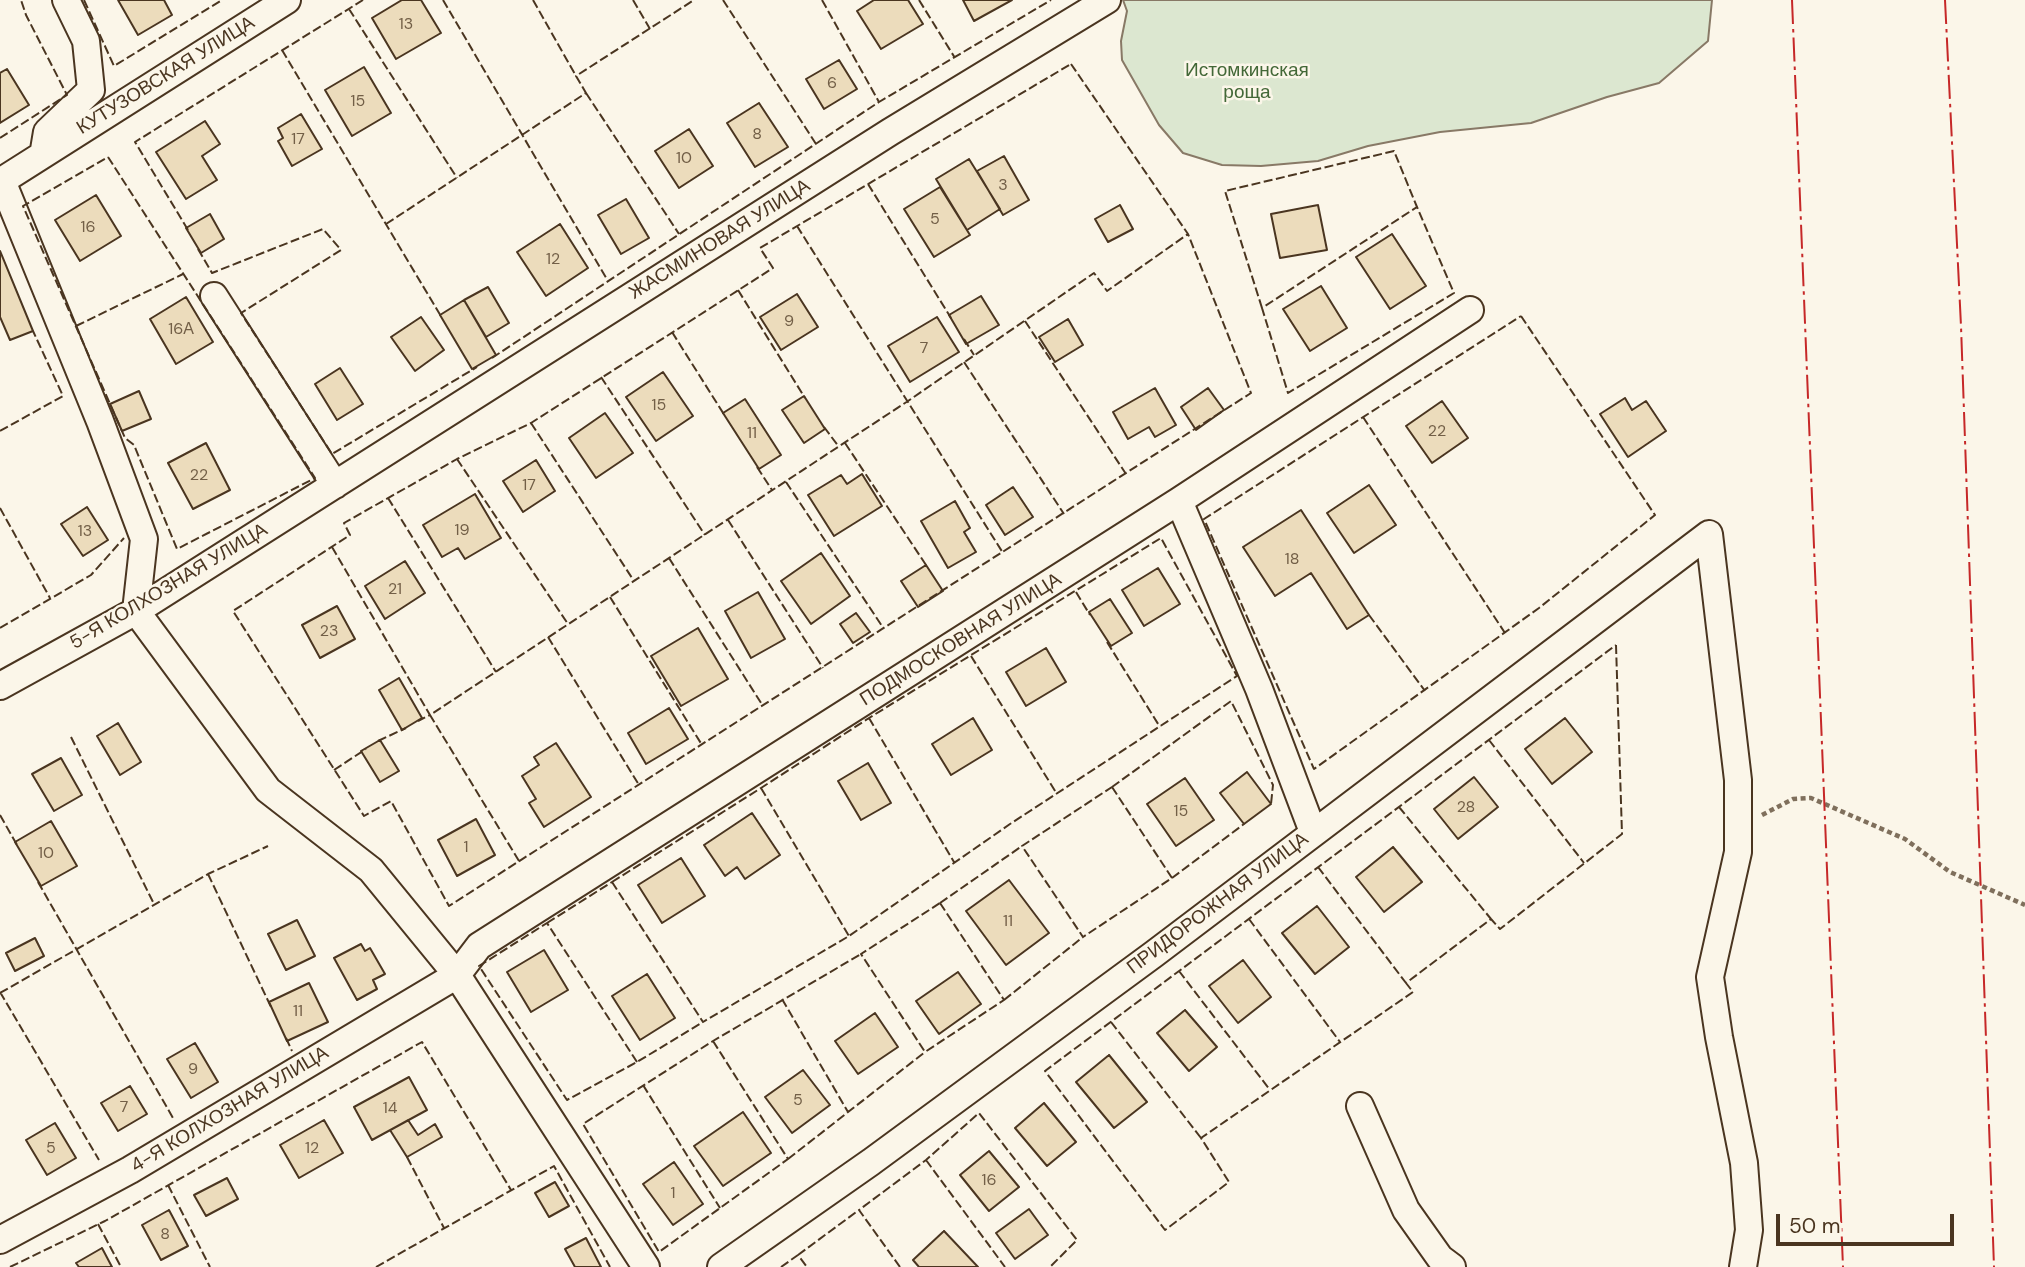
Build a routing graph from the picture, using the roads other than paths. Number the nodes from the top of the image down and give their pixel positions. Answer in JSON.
{"nodes":[{"id":1,"x":66,"y":0,"type":"edge"},
{"id":2,"x":287,"y":0,"type":"edge"},
{"id":3,"x":1107,"y":0,"type":"edge"},
{"id":4,"x":44,"y":152,"type":"junction"},
{"id":5,"x":1,"y":182,"type":"edge"},
{"id":6,"x":215,"y":296,"type":"dead end"},
{"id":7,"x":1471,"y":310,"type":"dead end"},
{"id":8,"x":335,"y":485,"type":"junction"},
{"id":9,"x":1179,"y":501,"type":"junction"},
{"id":10,"x":136,"y":611,"type":"junction"},
{"id":11,"x":0,"y":686,"type":"edge"},
{"id":12,"x":1312,"y":832,"type":"junction"},
{"id":13,"x":457,"y":975,"type":"junction"},
{"id":14,"x":1360,"y":1106,"type":"dead end"},
{"id":15,"x":1749,"y":1230,"type":"junction"},
{"id":16,"x":0,"y":1240,"type":"edge"},
{"id":17,"x":646,"y":1267,"type":"edge"},
{"id":18,"x":721,"y":1267,"type":"edge"},
{"id":19,"x":1452,"y":1267,"type":"edge"},
{"id":20,"x":1742,"y":1267,"type":"edge"},
{"id":21,"x":1761,"y":1267,"type":"edge"}],
"edges":[{"from":1,"to":4,"type":"street"},
{"from":2,"to":4,"type":"street","name":"КУТУЗОВСКАЯ УЛИЦА"},
{"from":3,"to":8,"type":"street","name":"ЖАСМИНОВАЯ УЛИЦА"},
{"from":4,"to":5,"type":"street","name":"КУТУЗОВСКАЯ УЛИЦА"},
{"from":5,"to":10,"type":"street"},
{"from":6,"to":8,"type":"street"},
{"from":7,"to":9,"type":"street","name":"ПОДМОСКОВНАЯ УЛИЦА"},
{"from":8,"to":10,"type":"street","name":"5-Я КОЛХОЗНАЯ УЛИЦА"},
{"from":9,"to":12,"type":"street"},
{"from":9,"to":13,"type":"street","name":"ПОДМОСКОВНАЯ УЛИЦА"},
{"from":10,"to":11,"type":"street","name":"5-Я КОЛХОЗНАЯ УЛИЦА"},
{"from":10,"to":13,"type":"street"},
{"from":12,"to":15,"type":"street","name":"ПРИДОРОЖНАЯ УЛИЦА"},
{"from":12,"to":18,"type":"street","name":"ПРИДОРОЖНАЯ УЛИЦА"},
{"from":13,"to":16,"type":"street","name":"4-Я КОЛХОЗНАЯ УЛИЦА"},
{"from":13,"to":17,"type":"street"},
{"from":14,"to":19,"type":"street"},
{"from":15,"to":20,"type":"street"},
{"from":15,"to":21,"type":"street"}]}
